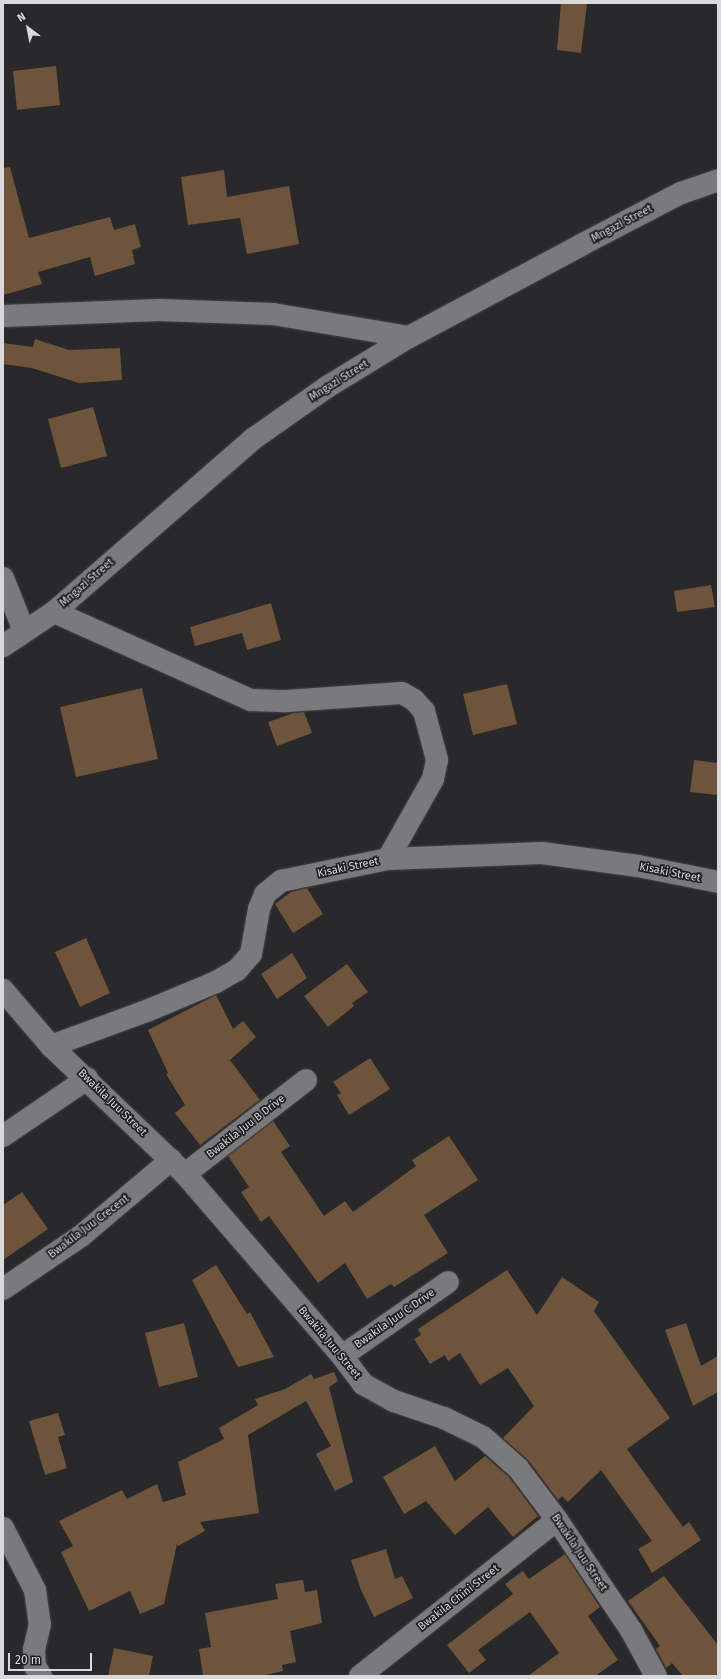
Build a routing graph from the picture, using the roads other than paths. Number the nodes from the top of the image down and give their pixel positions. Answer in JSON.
{"nodes":[{"id":1,"x":718,"y":180,"type":"edge"},
{"id":2,"x":3,"y":316,"type":"edge"},
{"id":3,"x":409,"y":337,"type":"junction"},
{"id":4,"x":3,"y":578,"type":"edge"},
{"id":5,"x":54,"y":612,"type":"junction"},
{"id":6,"x":24,"y":631,"type":"junction"},
{"id":7,"x":3,"y":646,"type":"edge"},
{"id":8,"x":388,"y":859,"type":"junction"},
{"id":9,"x":718,"y":882,"type":"edge"},
{"id":10,"x":3,"y":990,"type":"edge"},
{"id":11,"x":51,"y":1046,"type":"junction"},
{"id":12,"x":87,"y":1079,"type":"junction"},
{"id":13,"x":306,"y":1080,"type":"dead end"},
{"id":14,"x":3,"y":1136,"type":"edge"},
{"id":15,"x":178,"y":1167,"type":"junction"},
{"id":16,"x":448,"y":1282,"type":"dead end"},
{"id":17,"x":3,"y":1289,"type":"edge"},
{"id":18,"x":342,"y":1356,"type":"junction"},
{"id":19,"x":558,"y":1520,"type":"junction"},
{"id":20,"x":3,"y":1528,"type":"edge"},
{"id":21,"x":42,"y":1676,"type":"edge"},
{"id":22,"x":360,"y":1676,"type":"edge"},
{"id":23,"x":656,"y":1676,"type":"edge"}],
"edges":[{"from":1,"to":3,"type":"street","name":"Mngazi Street"},
{"from":2,"to":3,"type":"street"},
{"from":3,"to":5,"type":"street","name":"Mngazi Street"},
{"from":4,"to":6,"type":"street"},
{"from":5,"to":6,"type":"street","name":"Mngazi Street"},
{"from":5,"to":8,"type":"street"},
{"from":6,"to":7,"type":"street","name":"Mngazi Street"},
{"from":8,"to":9,"type":"street","name":"Kisaki Street"},
{"from":8,"to":11,"type":"street","name":"Kisaki Street"},
{"from":10,"to":11,"type":"street","name":"Bwakila Juu Street"},
{"from":11,"to":12,"type":"street","name":"Bwakila Juu Street"},
{"from":12,"to":14,"type":"street"},
{"from":12,"to":15,"type":"street","name":"Bwakila Juu Street"},
{"from":13,"to":15,"type":"street","name":"Bwakila Juu B Drive"},
{"from":15,"to":17,"type":"street","name":"Bwakila Juu Crecent"},
{"from":15,"to":18,"type":"street","name":"Bwakila Juu Street"},
{"from":16,"to":18,"type":"street","name":"Bwakila Juu C Drive"},
{"from":18,"to":19,"type":"street","name":"Bwakila Juu Street"},
{"from":19,"to":22,"type":"street","name":"Bwakila Chini Street"},
{"from":19,"to":23,"type":"street","name":"Bwakila Juu Street"},
{"from":20,"to":21,"type":"street"}]}
